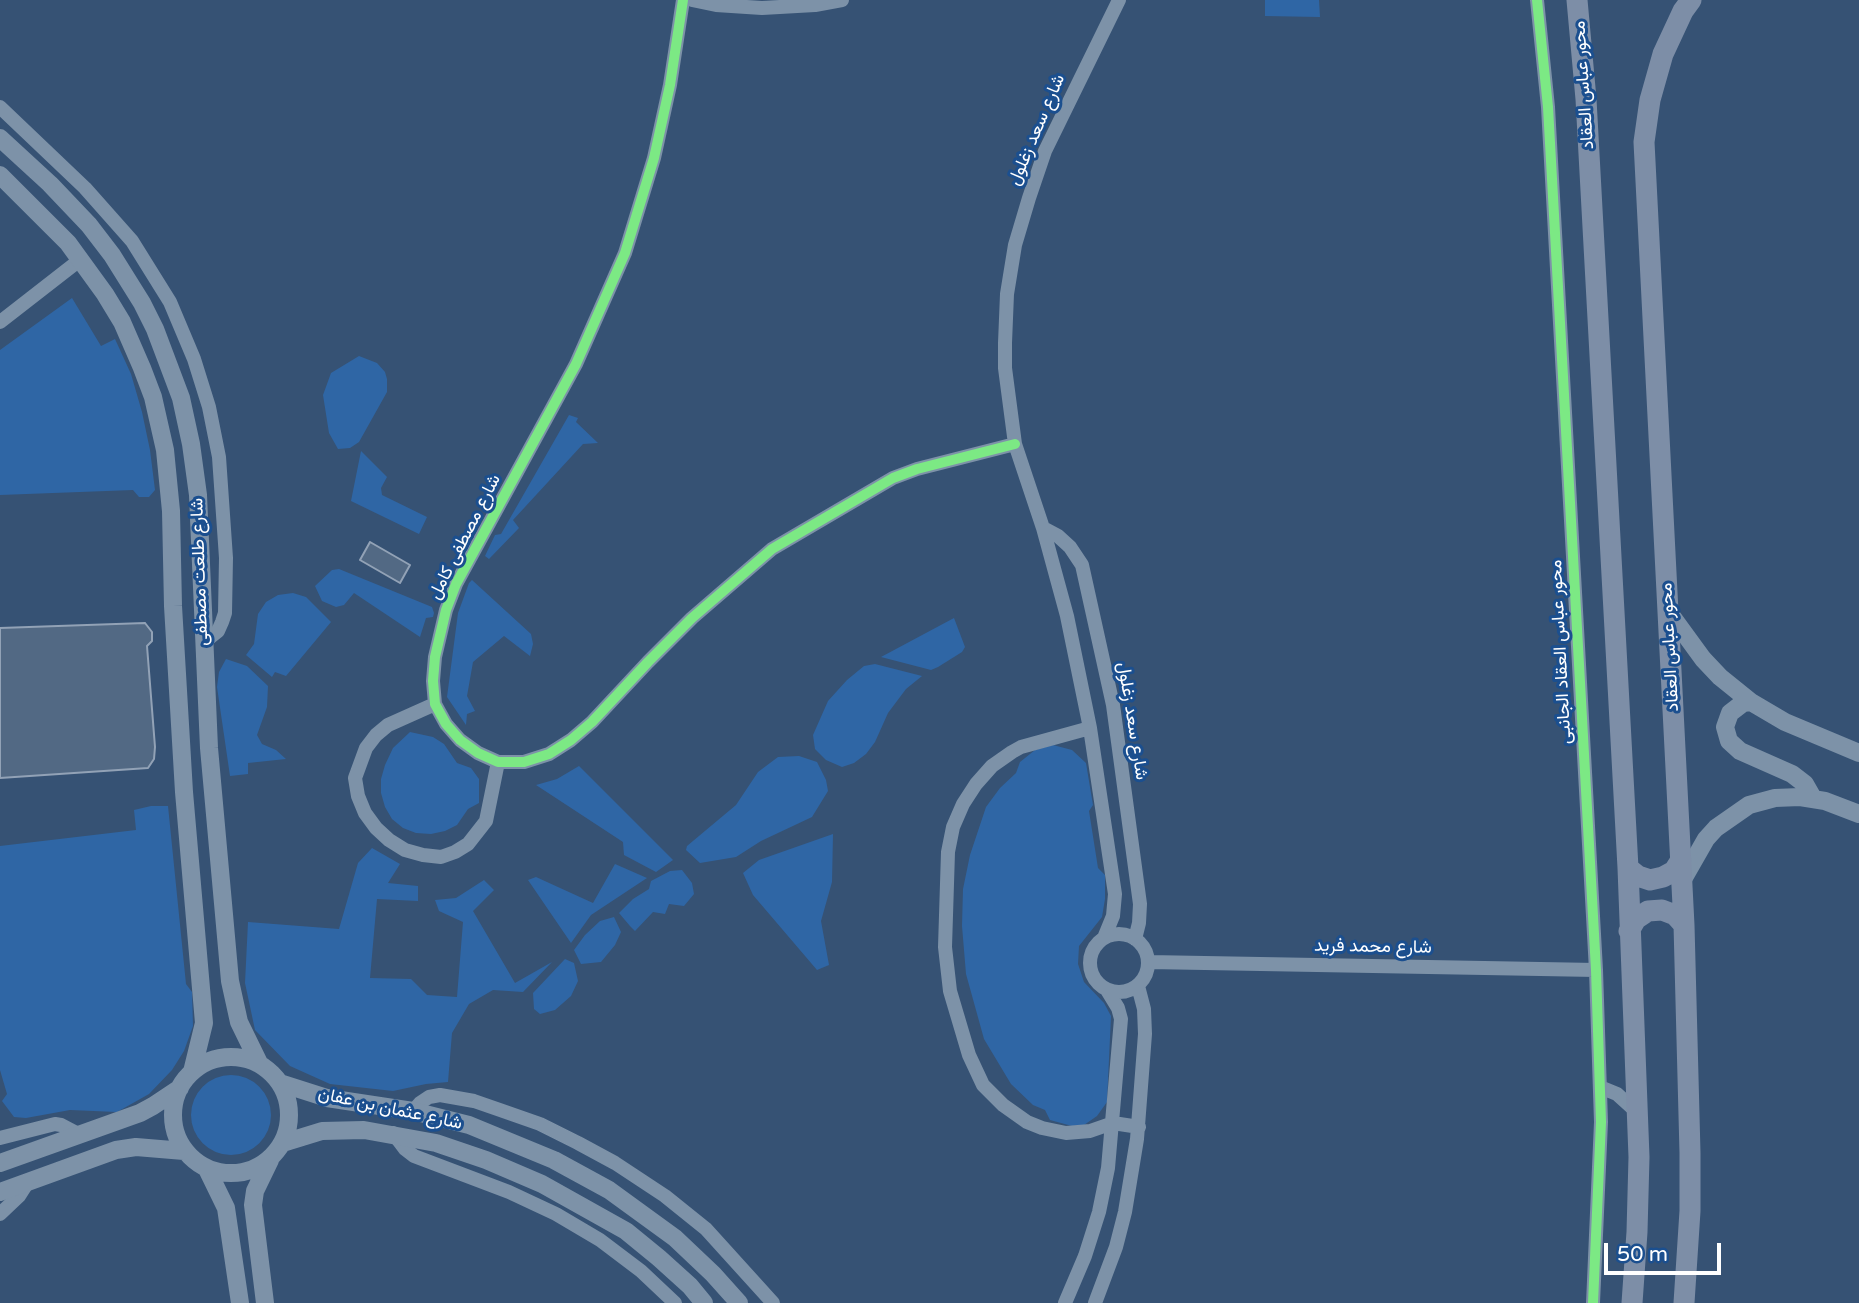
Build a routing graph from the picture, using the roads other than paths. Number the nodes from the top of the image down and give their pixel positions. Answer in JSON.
{"nodes":[{"id":1,"x":683,"y":0,"type":"edge"},
{"id":2,"x":692,"y":0,"type":"edge"},
{"id":3,"x":842,"y":0,"type":"edge"},
{"id":4,"x":1119,"y":0,"type":"edge"},
{"id":5,"x":1537,"y":0,"type":"edge"},
{"id":6,"x":1577,"y":0,"type":"edge"},
{"id":7,"x":1691,"y":0,"type":"edge"},
{"id":8,"x":0,"y":107,"type":"edge"},
{"id":9,"x":0,"y":138,"type":"edge"},
{"id":10,"x":0,"y":174,"type":"edge"},
{"id":11,"x":81,"y":259,"type":"junction"},
{"id":12,"x":0,"y":323,"type":"edge"},
{"id":13,"x":1015,"y":444,"type":"junction"},
{"id":14,"x":1043,"y":528,"type":"junction"},
{"id":15,"x":1668,"y":611,"type":"junction"},
{"id":16,"x":203,"y":643,"type":"junction"},
{"id":17,"x":1751,"y":702,"type":"junction"},
{"id":18,"x":435,"y":705,"type":"junction"},
{"id":19,"x":1090,"y":728,"type":"junction"},
{"id":20,"x":1859,"y":753,"type":"edge"},
{"id":21,"x":498,"y":762,"type":"junction"},
{"id":22,"x":1813,"y":798,"type":"junction"},
{"id":23,"x":1859,"y":814,"type":"edge"},
{"id":24,"x":1628,"y":868,"type":"junction"},
{"id":25,"x":1681,"y":871,"type":"junction"},
{"id":26,"x":1684,"y":925,"type":"junction"},
{"id":27,"x":1629,"y":931,"type":"junction"},
{"id":28,"x":1104,"y":938,"type":"junction"},
{"id":29,"x":1135,"y":939,"type":"junction"},
{"id":30,"x":1149,"y":962,"type":"junction"},
{"id":31,"x":1596,"y":970,"type":"junction"},
{"id":32,"x":1138,"y":986,"type":"junction"},
{"id":33,"x":1107,"y":990,"type":"junction"},
{"id":34,"x":258,"y":1063,"type":"junction"},
{"id":35,"x":192,"y":1072,"type":"junction"},
{"id":36,"x":280,"y":1083,"type":"junction"},
{"id":37,"x":1600,"y":1087,"type":"junction"},
{"id":38,"x":180,"y":1088,"type":"junction"},
{"id":39,"x":413,"y":1111,"type":"junction"},
{"id":40,"x":1638,"y":1113,"type":"junction"},
{"id":41,"x":1113,"y":1123,"type":"junction"},
{"id":42,"x":1139,"y":1127,"type":"junction"},
{"id":43,"x":393,"y":1133,"type":"junction"},
{"id":44,"x":1,"y":1134,"type":"edge"},
{"id":45,"x":80,"y":1135,"type":"junction"},
{"id":46,"x":283,"y":1143,"type":"junction"},
{"id":47,"x":184,"y":1151,"type":"junction"},
{"id":48,"x":270,"y":1160,"type":"junction"},
{"id":49,"x":0,"y":1163,"type":"edge"},
{"id":50,"x":207,"y":1169,"type":"junction"},
{"id":51,"x":28,"y":1182,"type":"junction"},
{"id":52,"x":0,"y":1192,"type":"edge"},
{"id":53,"x":0,"y":1214,"type":"edge"},
{"id":54,"x":240,"y":1303,"type":"edge"},
{"id":55,"x":265,"y":1303,"type":"edge"},
{"id":56,"x":675,"y":1303,"type":"edge"},
{"id":57,"x":704,"y":1303,"type":"edge"},
{"id":58,"x":738,"y":1303,"type":"edge"},
{"id":59,"x":773,"y":1303,"type":"edge"},
{"id":60,"x":1065,"y":1303,"type":"edge"},
{"id":61,"x":1095,"y":1303,"type":"edge"},
{"id":62,"x":1593,"y":1303,"type":"edge"},
{"id":63,"x":1632,"y":1303,"type":"edge"},
{"id":64,"x":1684,"y":1303,"type":"edge"}],
"edges":[{"from":1,"to":18,"type":"street","name":"شارع مصطفى كامل"},
{"from":2,"to":3,"type":"street"},
{"from":4,"to":13,"type":"street","name":"شارع سعد زغلول"},
{"from":5,"to":31,"type":"street","name":"محور عباس العقاد الجانبى"},
{"from":6,"to":24,"type":"main road","name":"محور عباس العقاد"},
{"from":7,"to":15,"type":"main road","name":"محور عباس العقاد"},
{"from":8,"to":16,"type":"street"},
{"from":9,"to":16,"type":"street","name":"شارع طلعت مصطفى"},
{"from":10,"to":11,"type":"street","name":"شارع طلعت مصطفى"},
{"from":11,"to":12,"type":"street"},
{"from":11,"to":35,"type":"street","name":"شارع طلعت مصطفى"},
{"from":13,"to":14,"type":"street","name":"شارع سعد زغلول"},
{"from":13,"to":21,"type":"street"},
{"from":14,"to":19,"type":"street","name":"شارع سعد زغلول"},
{"from":14,"to":29,"type":"street","name":"شارع سعد زغلول"},
{"from":15,"to":17,"type":"street"},
{"from":15,"to":25,"type":"main road","name":"محور عباس العقاد"},
{"from":16,"to":34,"type":"street","name":"شارع طلعت مصطفى"},
{"from":17,"to":20,"type":"street"},
{"from":17,"to":22,"type":"street"},
{"from":18,"to":21,"type":"street"},
{"from":18,"to":21,"type":"street"},
{"from":19,"to":28,"type":"street","name":"شارع سعد زغلول"},
{"from":19,"to":41,"type":"street"},
{"from":22,"to":23,"type":"street"},
{"from":22,"to":25,"type":"street"},
{"from":24,"to":25,"type":"main road"},
{"from":24,"to":27,"type":"main road","name":"محور عباس العقاد"},
{"from":25,"to":26,"type":"main road","name":"محور عباس العقاد"},
{"from":26,"to":27,"type":"main road"},
{"from":26,"to":64,"type":"main road","name":"محور عباس العقاد"},
{"from":27,"to":40,"type":"main road","name":"محور عباس العقاد"},
{"from":28,"to":29,"type":"street"},
{"from":28,"to":33,"type":"street"},
{"from":29,"to":30,"type":"street"},
{"from":30,"to":31,"type":"street","name":"شارع محمد فريد"},
{"from":30,"to":32,"type":"street"},
{"from":31,"to":37,"type":"street","name":"محور عباس العقاد الجانبى"},
{"from":32,"to":33,"type":"street"},
{"from":32,"to":42,"type":"street"},
{"from":33,"to":41,"type":"street"},
{"from":34,"to":35,"type":"street"},
{"from":34,"to":36,"type":"street"},
{"from":35,"to":38,"type":"street"},
{"from":36,"to":39,"type":"street","name":"شارع عثمان بن عفان"},
{"from":36,"to":46,"type":"street"},
{"from":37,"to":40,"type":"street"},
{"from":37,"to":62,"type":"street","name":"محور عباس العقاد الجانبى"},
{"from":38,"to":45,"type":"street"},
{"from":38,"to":47,"type":"street"},
{"from":39,"to":58,"type":"street","name":"شارع عثمان بن عفان"},
{"from":39,"to":59,"type":"street"},
{"from":40,"to":63,"type":"main road","name":"محور عباس العقاد"},
{"from":41,"to":42,"type":"street"},
{"from":41,"to":60,"type":"street"},
{"from":42,"to":61,"type":"street"},
{"from":43,"to":46,"type":"street","name":"شارع عثمان بن عفان"},
{"from":43,"to":56,"type":"street"},
{"from":43,"to":57,"type":"street","name":"شارع عثمان بن عفان"},
{"from":44,"to":45,"type":"street"},
{"from":45,"to":49,"type":"street"},
{"from":46,"to":48,"type":"street"},
{"from":47,"to":50,"type":"street"},
{"from":47,"to":51,"type":"street"},
{"from":48,"to":50,"type":"street"},
{"from":48,"to":55,"type":"street"},
{"from":50,"to":54,"type":"street"},
{"from":51,"to":52,"type":"street"},
{"from":51,"to":53,"type":"street"}]}
